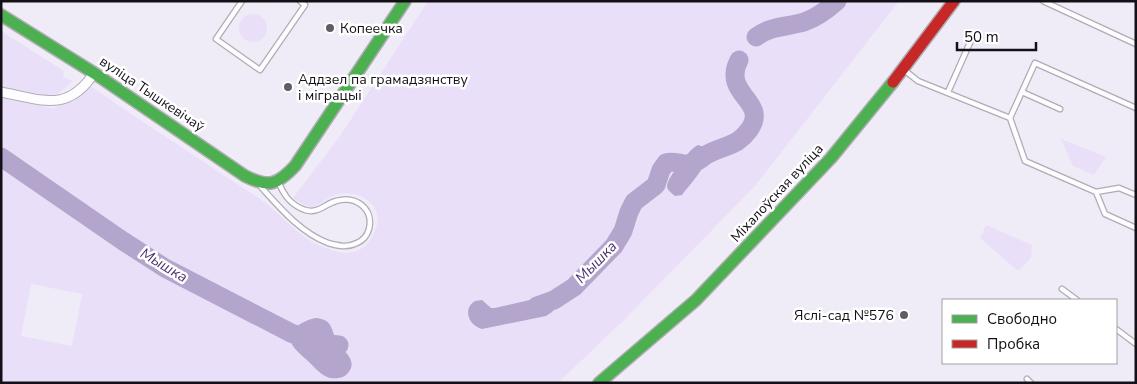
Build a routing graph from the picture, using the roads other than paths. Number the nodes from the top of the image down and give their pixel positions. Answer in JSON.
{"nodes":[{"id":1,"x":242,"y":1,"type":"edge"},
{"id":2,"x":300,"y":1,"type":"edge"},
{"id":3,"x":406,"y":1,"type":"edge"},
{"id":4,"x":954,"y":1,"type":"edge"},
{"id":5,"x":1043,"y":1,"type":"edge"},
{"id":6,"x":1,"y":15,"type":"edge"},
{"id":7,"x":972,"y":38,"type":"dead end"},
{"id":8,"x":1135,"y":42,"type":"edge"},
{"id":9,"x":903,"y":69,"type":"junction"},
{"id":10,"x":94,"y":73,"type":"junction"},
{"id":11,"x":1,"y":92,"type":"edge"},
{"id":12,"x":948,"y":92,"type":"junction"},
{"id":13,"x":1022,"y":92,"type":"junction"},
{"id":14,"x":1136,"y":108,"type":"edge"},
{"id":15,"x":1060,"y":109,"type":"dead end"},
{"id":16,"x":1010,"y":118,"type":"junction"},
{"id":17,"x":282,"y":178,"type":"junction"},
{"id":18,"x":259,"y":184,"type":"junction"},
{"id":19,"x":1096,"y":192,"type":"junction"},
{"id":20,"x":1136,"y":195,"type":"edge"},
{"id":21,"x":1136,"y":228,"type":"edge"},
{"id":22,"x":1062,"y":289,"type":"dead end"},
{"id":23,"x":1076,"y":299,"type":"edge"},
{"id":24,"x":1117,"y":330,"type":"edge"},
{"id":25,"x":1136,"y":344,"type":"edge"},
{"id":26,"x":599,"y":383,"type":"edge"}],
"edges":[{"from":1,"to":2,"type":"lane"},
{"from":3,"to":17,"type":"street"},
{"from":4,"to":9,"type":"street","name":"Міхалоўская вуліца"},
{"from":5,"to":8,"type":"lane"},
{"from":6,"to":10,"type":"street","name":"вуліца Тышкевічаў"},
{"from":7,"to":12,"type":"lane"},
{"from":9,"to":12,"type":"lane"},
{"from":9,"to":26,"type":"street","name":"Міхалоўская вуліца"},
{"from":10,"to":11,"type":"street"},
{"from":10,"to":18,"type":"street","name":"вуліца Тышкевічаў"},
{"from":12,"to":16,"type":"lane"},
{"from":13,"to":14,"type":"lane"},
{"from":13,"to":15,"type":"lane"},
{"from":13,"to":16,"type":"lane"},
{"from":16,"to":19,"type":"lane"},
{"from":17,"to":18,"type":"street"},
{"from":17,"to":18,"type":"lane"},
{"from":19,"to":20,"type":"lane"},
{"from":19,"to":21,"type":"lane"},
{"from":22,"to":23,"type":"lane"},
{"from":24,"to":25,"type":"lane"}]}
